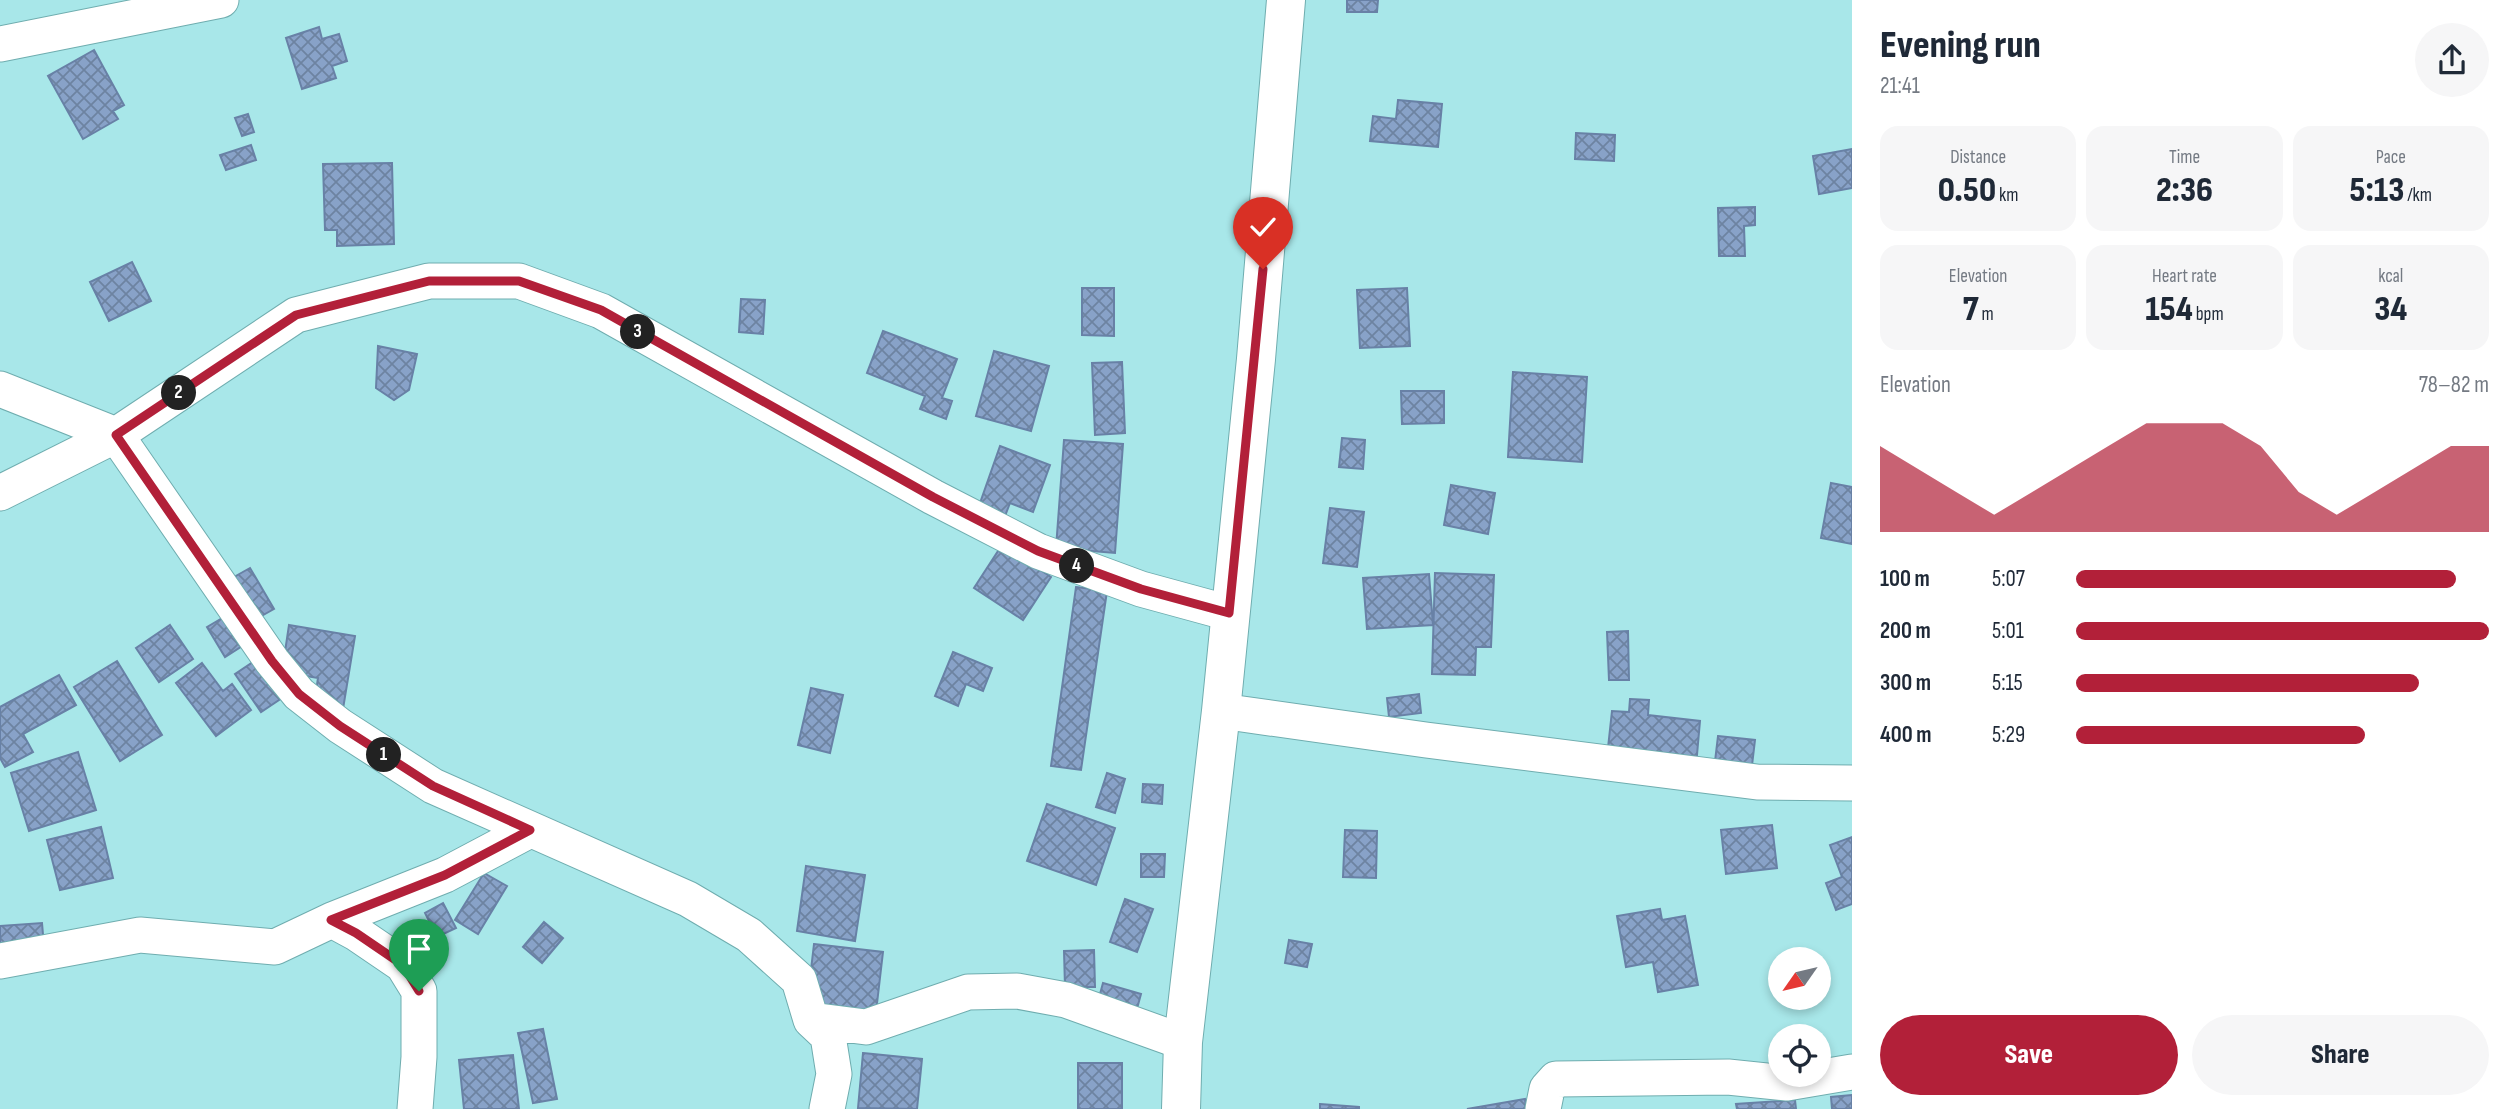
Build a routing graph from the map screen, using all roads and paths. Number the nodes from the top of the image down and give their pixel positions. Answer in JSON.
{"nodes":[{"id":1,"x":222,"y":0,"type":"edge"},
{"id":2,"x":1286,"y":0,"type":"edge"},
{"id":3,"x":0,"y":44,"type":"edge"},
{"id":4,"x":0,"y":389,"type":"edge"},
{"id":5,"x":116,"y":435,"type":"junction"},
{"id":6,"x":0,"y":493,"type":"edge"},
{"id":7,"x":1229,"y":613,"type":"junction"},
{"id":8,"x":1221,"y":710,"type":"junction"},
{"id":9,"x":1852,"y":783,"type":"edge"},
{"id":10,"x":530,"y":830,"type":"junction"},
{"id":11,"x":331,"y":920,"type":"junction"},
{"id":12,"x":0,"y":961,"type":"edge"},
{"id":13,"x":811,"y":1020,"type":"junction"},
{"id":14,"x":1183,"y":1041,"type":"junction"},
{"id":15,"x":1852,"y":1072,"type":"edge"},
{"id":16,"x":415,"y":1109,"type":"edge"},
{"id":17,"x":827,"y":1109,"type":"edge"},
{"id":18,"x":1181,"y":1109,"type":"edge"},
{"id":19,"x":1543,"y":1109,"type":"edge"}],
"edges":[{"from":1,"to":3,"type":"street"},
{"from":2,"to":7,"type":"main road"},
{"from":4,"to":5,"type":"street"},
{"from":5,"to":6,"type":"street"},
{"from":5,"to":7,"type":"street"},
{"from":5,"to":10,"type":"street"},
{"from":7,"to":8,"type":"main road"},
{"from":8,"to":9,"type":"street"},
{"from":8,"to":14,"type":"main road"},
{"from":10,"to":11,"type":"street"},
{"from":10,"to":13,"type":"street"},
{"from":11,"to":12,"type":"street"},
{"from":11,"to":16,"type":"street"},
{"from":13,"to":14,"type":"street"},
{"from":13,"to":17,"type":"street"},
{"from":14,"to":18,"type":"main road"},
{"from":15,"to":19,"type":"street"}]}
